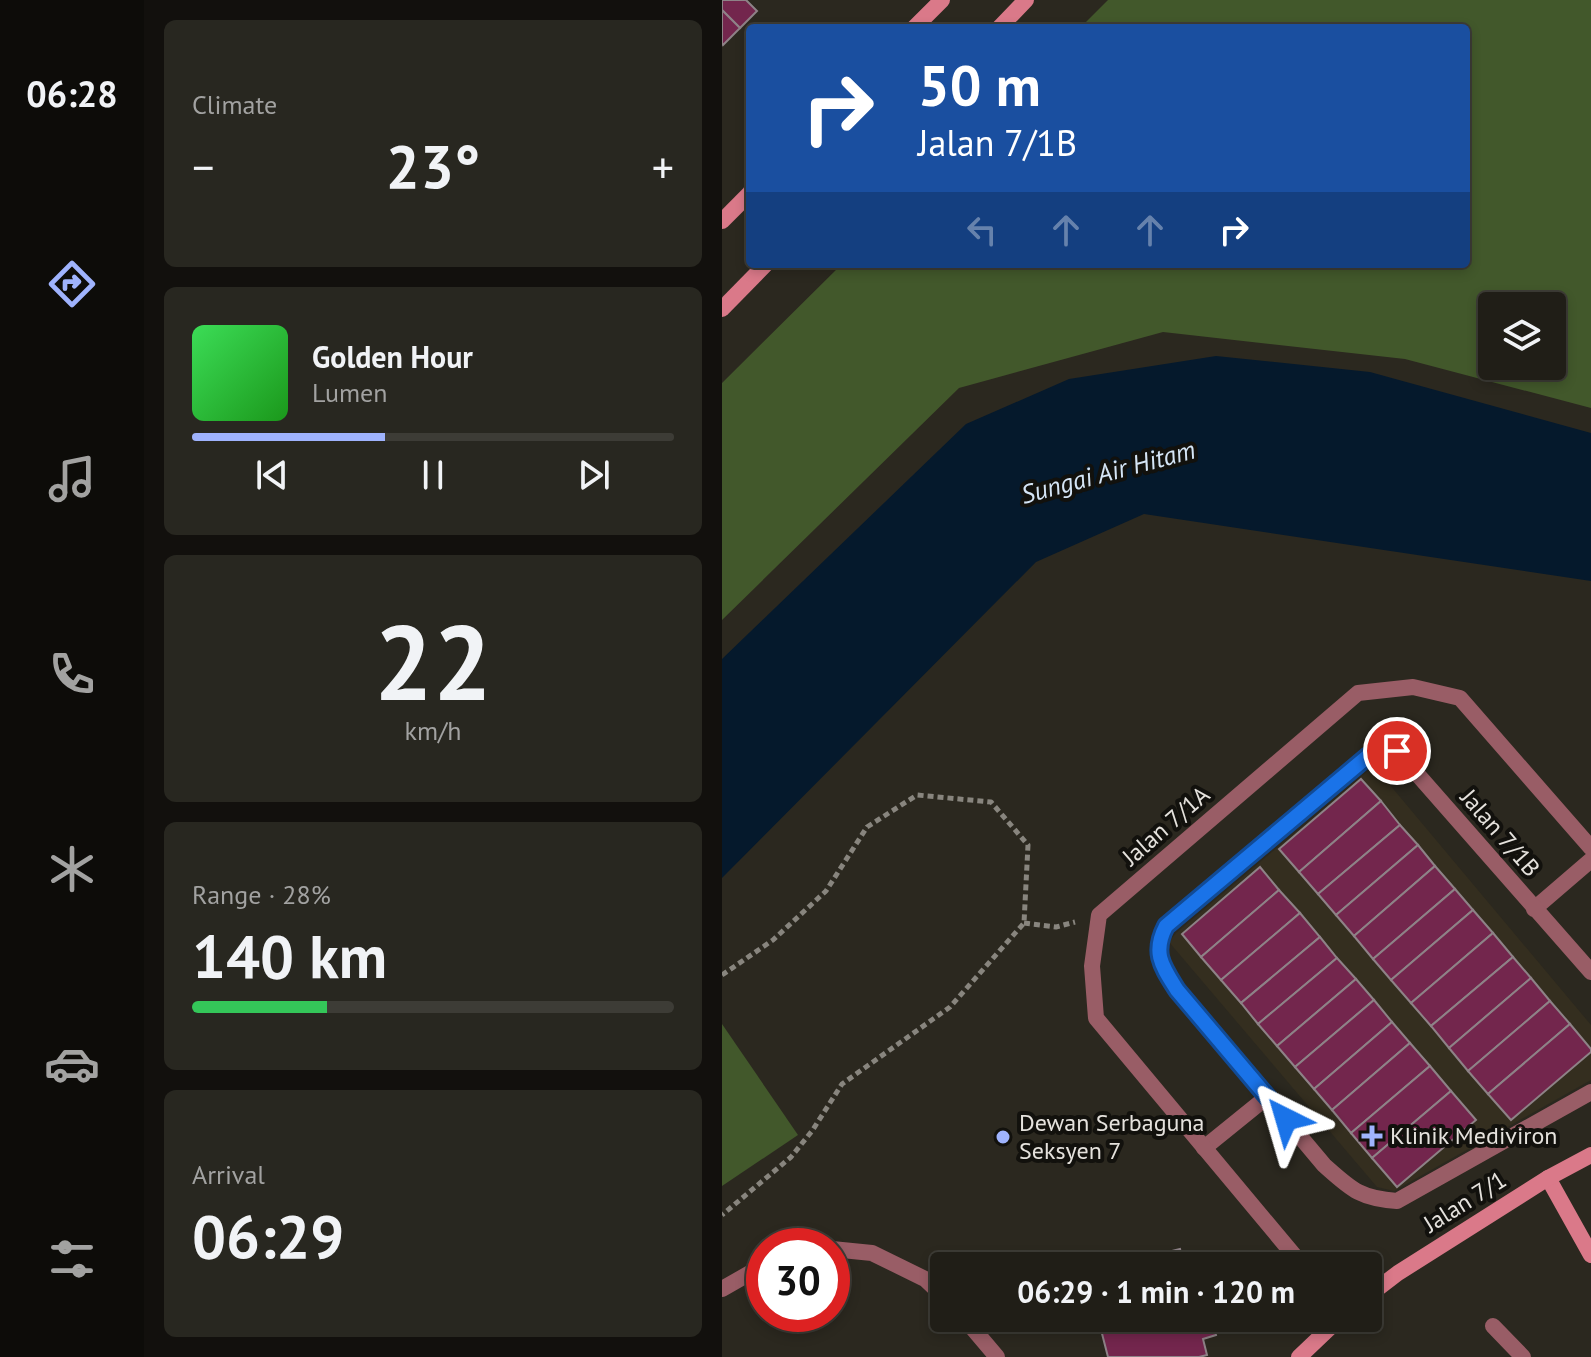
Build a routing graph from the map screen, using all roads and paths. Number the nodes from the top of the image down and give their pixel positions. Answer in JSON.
{"nodes":[{"id":1,"x":942,"y":0,"type":"edge"},
{"id":2,"x":1026,"y":0,"type":"edge"},
{"id":3,"x":918,"y":24,"type":"edge"},
{"id":4,"x":1003,"y":24,"type":"edge"},
{"id":5,"x":746,"y":197,"type":"edge"},
{"id":6,"x":722,"y":221,"type":"edge"},
{"id":7,"x":762,"y":268,"type":"edge"},
{"id":8,"x":722,"y":309,"type":"edge"},
{"id":9,"x":1591,"y":848,"type":"edge"},
{"id":10,"x":1591,"y":860,"type":"edge"},
{"id":11,"x":1534,"y":909,"type":"junction"},
{"id":12,"x":1099,"y":915,"type":"junction"},
{"id":13,"x":1024,"y":923,"type":"junction"},
{"id":14,"x":1591,"y":972,"type":"edge"},
{"id":15,"x":722,"y":975,"type":"edge"},
{"id":16,"x":1591,"y":1092,"type":"edge"},
{"id":17,"x":1267,"y":1097,"type":"junction"},
{"id":18,"x":1204,"y":1148,"type":"junction"},
{"id":19,"x":1591,"y":1155,"type":"edge"},
{"id":20,"x":1548,"y":1178,"type":"junction"},
{"id":21,"x":722,"y":1215,"type":"edge"},
{"id":22,"x":850,"y":1251,"type":"edge"},
{"id":23,"x":1291,"y":1252,"type":"edge"},
{"id":24,"x":1591,"y":1255,"type":"edge"},
{"id":25,"x":746,"y":1275,"type":"edge"},
{"id":26,"x":930,"y":1284,"type":"edge"},
{"id":27,"x":1382,"y":1285,"type":"edge"},
{"id":28,"x":722,"y":1289,"type":"edge"},
{"id":29,"x":1493,"y":1326,"type":"dead end"},
{"id":30,"x":976,"y":1332,"type":"edge"},
{"id":31,"x":1325,"y":1332,"type":"edge"},
{"id":32,"x":997,"y":1357,"type":"edge"},
{"id":33,"x":1299,"y":1357,"type":"edge"},
{"id":34,"x":1523,"y":1357,"type":"edge"}],
"edges":[{"from":1,"to":3,"type":"street"},
{"from":2,"to":4,"type":"street"},
{"from":5,"to":6,"type":"street"},
{"from":7,"to":8,"type":"street"},
{"from":9,"to":12,"type":"street","name":"Jalan 7/1A"},
{"from":10,"to":11,"type":"street"},
{"from":11,"to":14,"type":"street","name":"Jalan 7/1B"},
{"from":11,"to":17,"type":"street","name":"Jalan 7/1B"},
{"from":12,"to":13,"type":"path"},
{"from":12,"to":18,"type":"street"},
{"from":13,"to":15,"type":"path"},
{"from":13,"to":21,"type":"path"},
{"from":16,"to":17,"type":"street","name":"Jalan 7/1B"},
{"from":17,"to":18,"type":"street"},
{"from":18,"to":23,"type":"street"},
{"from":19,"to":20,"type":"street","name":"Jalan 7/1"},
{"from":20,"to":24,"type":"street"},
{"from":20,"to":27,"type":"street","name":"Jalan 7/1"},
{"from":22,"to":26,"type":"street"},
{"from":25,"to":28,"type":"street"},
{"from":29,"to":34,"type":"street"},
{"from":30,"to":32,"type":"street"},
{"from":31,"to":33,"type":"street"}]}
